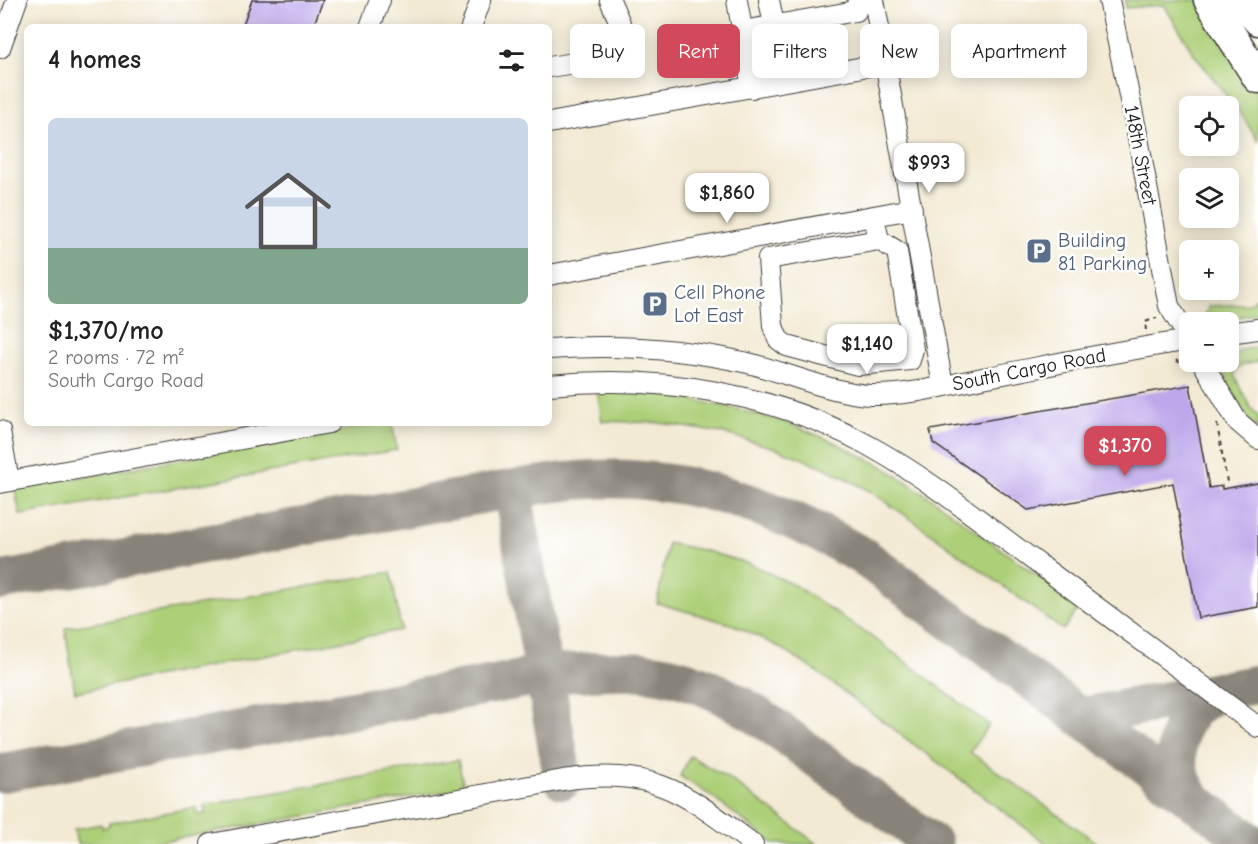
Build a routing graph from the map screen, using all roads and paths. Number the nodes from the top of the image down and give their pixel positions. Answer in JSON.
{"nodes":[{"id":1,"x":17,"y":0,"type":"edge"},
{"id":2,"x":380,"y":0,"type":"edge"},
{"id":3,"x":481,"y":0,"type":"edge"},
{"id":4,"x":610,"y":0,"type":"edge"},
{"id":5,"x":737,"y":0,"type":"edge"},
{"id":6,"x":770,"y":0,"type":"edge"},
{"id":7,"x":858,"y":0,"type":"edge"},
{"id":8,"x":1109,"y":0,"type":"edge"},
{"id":9,"x":1209,"y":0,"type":"edge"},
{"id":10,"x":1241,"y":0,"type":"edge"},
{"id":11,"x":875,"y":5,"type":"edge"},
{"id":12,"x":817,"y":8,"type":"edge"},
{"id":13,"x":1258,"y":20,"type":"edge"},
{"id":14,"x":371,"y":24,"type":"edge"},
{"id":15,"x":472,"y":24,"type":"edge"},
{"id":16,"x":774,"y":24,"type":"edge"},
{"id":17,"x":779,"y":24,"type":"edge"},
{"id":18,"x":879,"y":24,"type":"edge"},
{"id":19,"x":752,"y":30,"type":"edge"},
{"id":20,"x":743,"y":31,"type":"junction"},
{"id":21,"x":0,"y":48,"type":"edge"},
{"id":22,"x":552,"y":67,"type":"edge"},
{"id":23,"x":860,"y":68,"type":"edge"},
{"id":24,"x":889,"y":78,"type":"edge"},
{"id":25,"x":1258,"y":78,"type":"edge"},
{"id":26,"x":752,"y":88,"type":"junction"},
{"id":27,"x":552,"y":122,"type":"edge"},
{"id":28,"x":912,"y":209,"type":"junction"},
{"id":29,"x":874,"y":217,"type":"junction"},
{"id":30,"x":879,"y":240,"type":"junction"},
{"id":31,"x":552,"y":274,"type":"edge"},
{"id":32,"x":1173,"y":313,"type":"junction"},
{"id":33,"x":1179,"y":323,"type":"edge"},
{"id":34,"x":1255,"y":327,"type":"edge"},
{"id":35,"x":1239,"y":331,"type":"edge"},
{"id":36,"x":1179,"y":341,"type":"edge"},
{"id":37,"x":1148,"y":346,"type":"junction"},
{"id":38,"x":552,"y":349,"type":"edge"},
{"id":39,"x":1176,"y":360,"type":"dead end"},
{"id":40,"x":1179,"y":361,"type":"edge"},
{"id":41,"x":1202,"y":372,"type":"edge"},
{"id":42,"x":552,"y":385,"type":"edge"},
{"id":43,"x":944,"y":386,"type":"junction"},
{"id":44,"x":1216,"y":419,"type":"dead end"},
{"id":45,"x":313,"y":426,"type":"edge"},
{"id":46,"x":0,"y":430,"type":"edge"},
{"id":47,"x":1258,"y":439,"type":"edge"},
{"id":48,"x":5,"y":482,"type":"edge"},
{"id":49,"x":1227,"y":482,"type":"dead end"},
{"id":50,"x":1258,"y":727,"type":"edge"},
{"id":51,"x":211,"y":844,"type":"edge"},
{"id":52,"x":753,"y":844,"type":"edge"}],
"edges":[{"from":1,"to":21,"type":"street"},
{"from":2,"to":14,"type":"street"},
{"from":3,"to":15,"type":"street"},
{"from":4,"to":22,"type":"street"},
{"from":5,"to":20,"type":"street"},
{"from":6,"to":16,"type":"street"},
{"from":7,"to":12,"type":"street"},
{"from":8,"to":32,"type":"street","name":"148th Street"},
{"from":9,"to":25,"type":"highway"},
{"from":10,"to":13,"type":"highway"},
{"from":11,"to":18,"type":"street"},
{"from":12,"to":17,"type":"street"},
{"from":19,"to":20,"type":"street"},
{"from":20,"to":26,"type":"street"},
{"from":23,"to":26,"type":"street"},
{"from":24,"to":28,"type":"street"},
{"from":26,"to":27,"type":"street"},
{"from":28,"to":29,"type":"street"},
{"from":28,"to":43,"type":"street"},
{"from":29,"to":30,"type":"street"},
{"from":29,"to":31,"type":"street"},
{"from":30,"to":30,"type":"street"},
{"from":32,"to":33,"type":"street","name":"148th Street"},
{"from":32,"to":37,"type":"path"},
{"from":34,"to":35,"type":"street"},
{"from":36,"to":37,"type":"street","name":"South Cargo Road"},
{"from":37,"to":43,"type":"street","name":"South Cargo Road"},
{"from":38,"to":43,"type":"street","name":"South Cargo Road"},
{"from":39,"to":40,"type":"path"},
{"from":41,"to":47,"type":"street"},
{"from":42,"to":50,"type":"street"},
{"from":44,"to":49,"type":"path"},
{"from":45,"to":48,"type":"street"},
{"from":46,"to":48,"type":"street"},
{"from":51,"to":52,"type":"street"}]}
